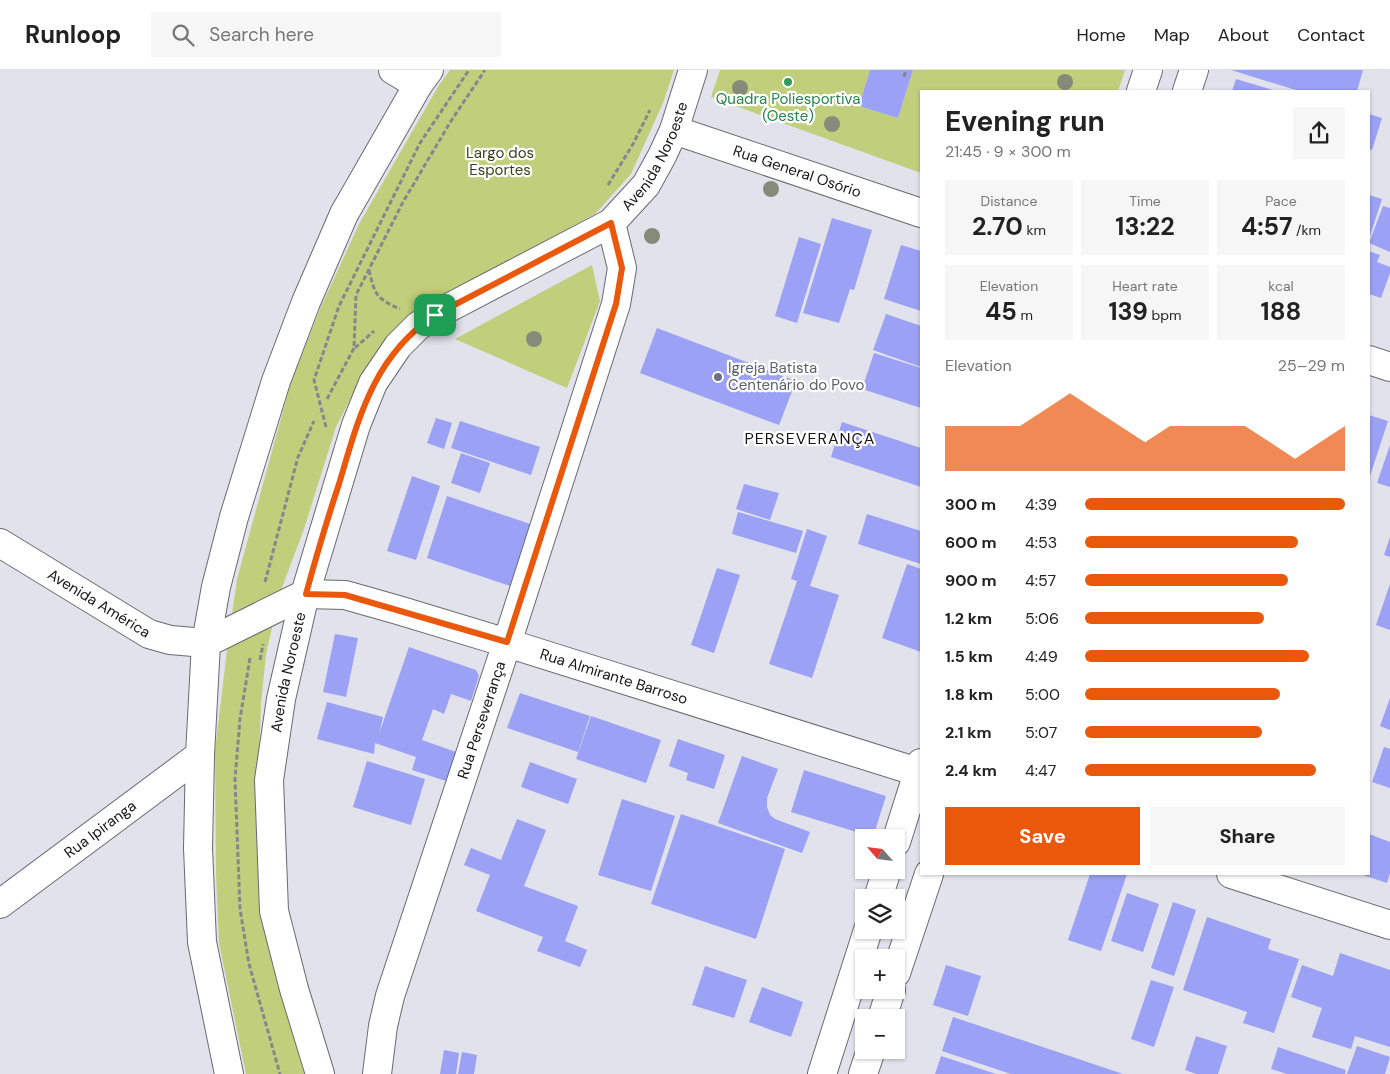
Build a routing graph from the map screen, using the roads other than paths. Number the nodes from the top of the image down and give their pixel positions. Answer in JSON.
{"nodes":[{"id":1,"x":393,"y":70,"type":"edge"},
{"id":2,"x":693,"y":70,"type":"edge"},
{"id":3,"x":1148,"y":70,"type":"edge"},
{"id":4,"x":1194,"y":70,"type":"edge"},
{"id":5,"x":423,"y":78,"type":"edge"},
{"id":6,"x":1141,"y":90,"type":"edge"},
{"id":7,"x":1187,"y":90,"type":"edge"},
{"id":8,"x":674,"y":130,"type":"junction"},
{"id":9,"x":920,"y":213,"type":"edge"},
{"id":10,"x":611,"y":223,"type":"junction"},
{"id":11,"x":1370,"y":360,"type":"edge"},
{"id":12,"x":1390,"y":367,"type":"edge"},
{"id":13,"x":1,"y":544,"type":"edge"},
{"id":14,"x":306,"y":594,"type":"junction"},
{"id":15,"x":507,"y":642,"type":"junction"},
{"id":16,"x":206,"y":643,"type":"junction"},
{"id":17,"x":200,"y":755,"type":"junction"},
{"id":18,"x":920,"y":769,"type":"edge"},
{"id":19,"x":900,"y":829,"type":"edge"},
{"id":20,"x":929,"y":875,"type":"edge"},
{"id":21,"x":1234,"y":875,"type":"edge"},
{"id":22,"x":0,"y":904,"type":"edge"},
{"id":23,"x":1390,"y":925,"type":"edge"},
{"id":24,"x":865,"y":939,"type":"edge"},
{"id":25,"x":904,"y":949,"type":"edge"},
{"id":26,"x":868,"y":1059,"type":"edge"},
{"id":27,"x":229,"y":1074,"type":"edge"},
{"id":28,"x":320,"y":1074,"type":"edge"},
{"id":29,"x":377,"y":1074,"type":"edge"},
{"id":30,"x":822,"y":1074,"type":"edge"},
{"id":31,"x":863,"y":1074,"type":"edge"}],
"edges":[{"from":1,"to":5,"type":"street"},
{"from":2,"to":8,"type":"street","name":"Avenida Noroeste"},
{"from":3,"to":6,"type":"street"},
{"from":4,"to":7,"type":"street"},
{"from":5,"to":16,"type":"street"},
{"from":8,"to":9,"type":"street","name":"Rua General Osório"},
{"from":8,"to":10,"type":"street","name":"Avenida Noroeste"},
{"from":10,"to":14,"type":"street","name":"Avenida Noroeste"},
{"from":10,"to":15,"type":"street","name":"Rua Perseverança"},
{"from":11,"to":12,"type":"street"},
{"from":13,"to":16,"type":"street","name":"Avenida América"},
{"from":14,"to":15,"type":"street","name":"Rua Almirante Barroso"},
{"from":14,"to":16,"type":"street"},
{"from":14,"to":28,"type":"street","name":"Avenida Noroeste"},
{"from":15,"to":18,"type":"street","name":"Rua Almirante Barroso"},
{"from":15,"to":29,"type":"street","name":"Rua Perseverança"},
{"from":16,"to":17,"type":"street"},
{"from":17,"to":22,"type":"street","name":"Rua Ipiranga"},
{"from":17,"to":27,"type":"street"},
{"from":18,"to":19,"type":"street"},
{"from":20,"to":25,"type":"street"},
{"from":21,"to":23,"type":"street"},
{"from":24,"to":30,"type":"street"},
{"from":26,"to":31,"type":"street"}]}
